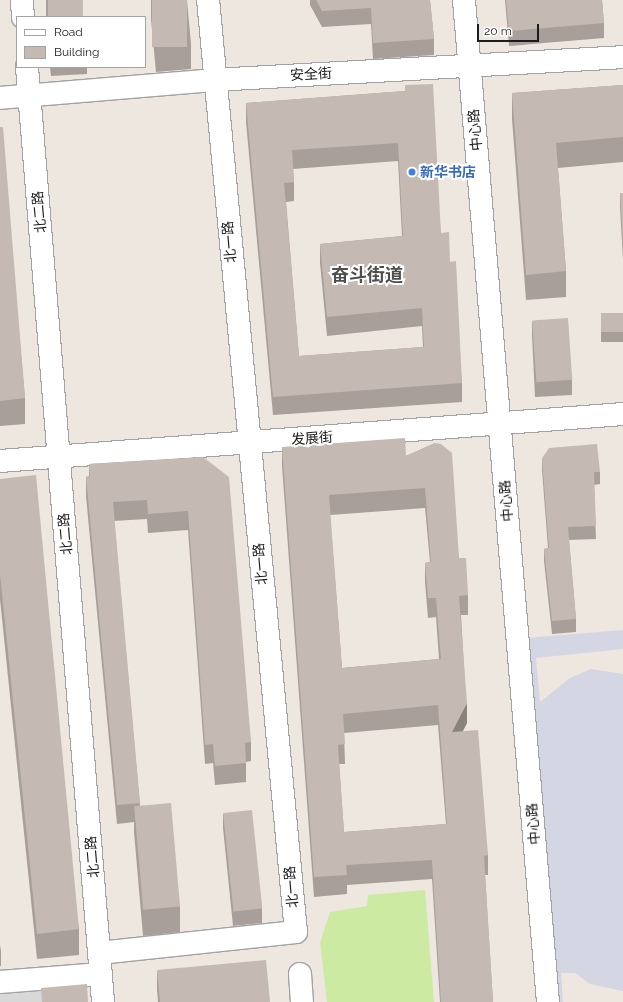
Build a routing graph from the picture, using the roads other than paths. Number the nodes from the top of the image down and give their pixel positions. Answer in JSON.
{"nodes":[{"id":1,"x":22,"y":0,"type":"edge"},
{"id":2,"x":208,"y":0,"type":"edge"},
{"id":3,"x":464,"y":0,"type":"edge"},
{"id":4,"x":23,"y":16,"type":"edge"},
{"id":5,"x":623,"y":57,"type":"edge"},
{"id":6,"x":470,"y":66,"type":"junction"},
{"id":7,"x":27,"y":68,"type":"edge"},
{"id":8,"x":214,"y":80,"type":"junction"},
{"id":9,"x":30,"y":95,"type":"junction"},
{"id":10,"x":0,"y":98,"type":"edge"},
{"id":11,"x":623,"y":414,"type":"edge"},
{"id":12,"x":500,"y":424,"type":"junction"},
{"id":13,"x":249,"y":442,"type":"junction"},
{"id":14,"x":59,"y":456,"type":"junction"},
{"id":15,"x":0,"y":461,"type":"edge"},
{"id":16,"x":100,"y":963,"type":"junction"},
{"id":17,"x":300,"y":974,"type":"dead end"},
{"id":18,"x":0,"y":982,"type":"edge"},
{"id":19,"x":103,"y":1002,"type":"edge"},
{"id":20,"x":302,"y":1002,"type":"edge"},
{"id":21,"x":548,"y":1002,"type":"edge"}],
"edges":[{"from":1,"to":4,"type":"street"},
{"from":2,"to":8,"type":"street","name":"北一路"},
{"from":3,"to":6,"type":"street","name":"中心路"},
{"from":5,"to":6,"type":"street","name":"安全街"},
{"from":6,"to":8,"type":"street","name":"安全街"},
{"from":6,"to":12,"type":"street","name":"中心路"},
{"from":7,"to":9,"type":"street","name":"北二路"},
{"from":8,"to":9,"type":"street","name":"安全街"},
{"from":8,"to":13,"type":"street","name":"北一路"},
{"from":9,"to":10,"type":"street","name":"安全街"},
{"from":9,"to":14,"type":"street","name":"北二路"},
{"from":11,"to":12,"type":"street","name":"发展街"},
{"from":12,"to":13,"type":"street","name":"发展街"},
{"from":12,"to":21,"type":"street","name":"中心路"},
{"from":13,"to":14,"type":"street","name":"发展街"},
{"from":13,"to":16,"type":"street","name":"北一路"},
{"from":14,"to":15,"type":"street","name":"发展街"},
{"from":14,"to":16,"type":"street","name":"北二路"},
{"from":16,"to":18,"type":"street"},
{"from":16,"to":19,"type":"street","name":"北二路"},
{"from":17,"to":20,"type":"street"}]}
